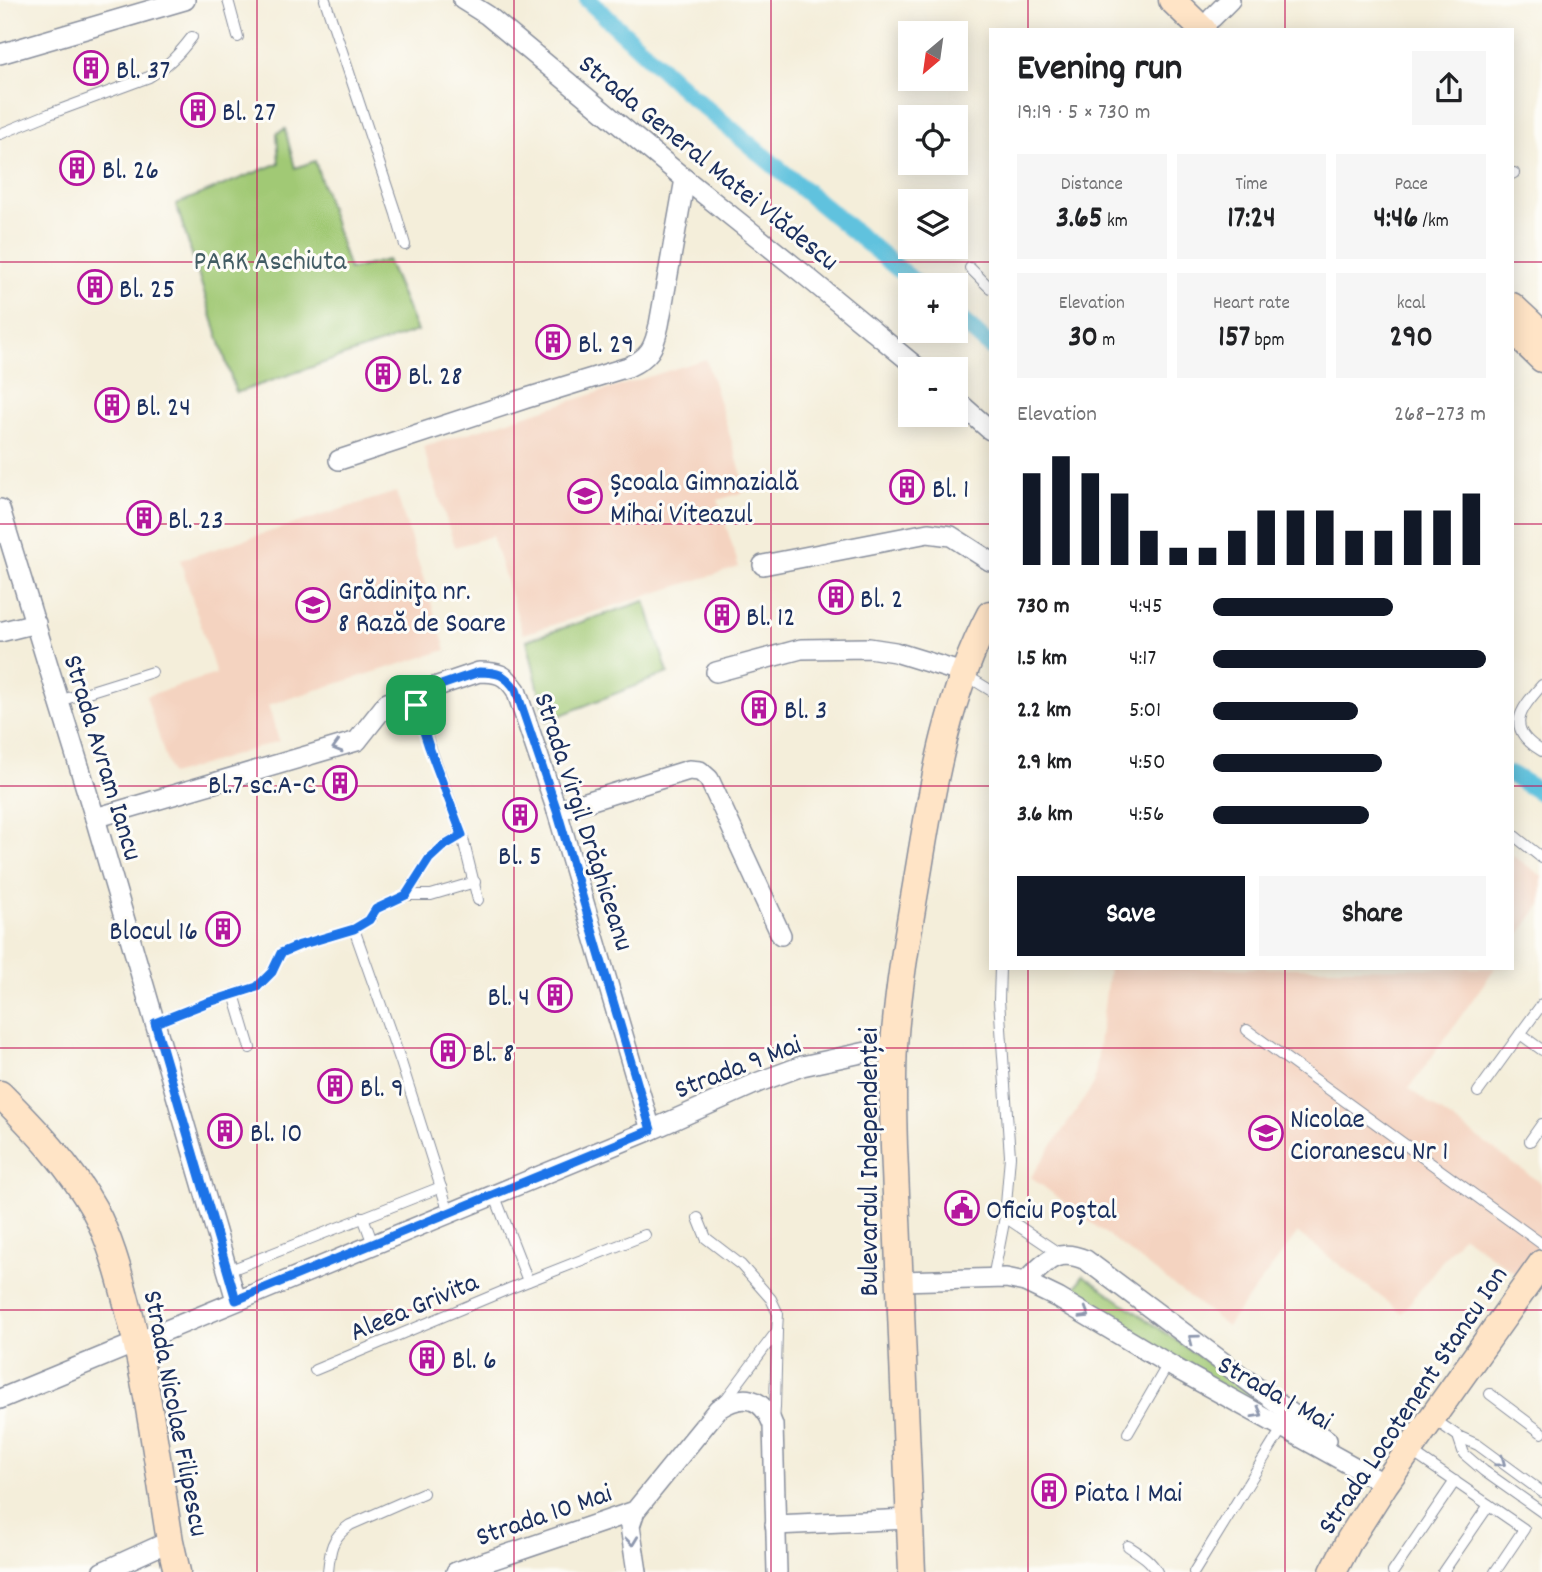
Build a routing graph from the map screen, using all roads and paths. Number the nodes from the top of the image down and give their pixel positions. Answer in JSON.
{"nodes":[{"id":1,"x":185,"y":0,"type":"edge"},
{"id":2,"x":228,"y":0,"type":"edge"},
{"id":3,"x":325,"y":0,"type":"edge"},
{"id":4,"x":463,"y":0,"type":"edge"},
{"id":5,"x":1172,"y":0,"type":"edge"},
{"id":6,"x":1213,"y":16,"type":"edge"},
{"id":7,"x":192,"y":37,"type":"dead end"},
{"id":8,"x":238,"y":37,"type":"dead end"},
{"id":9,"x":0,"y":54,"type":"edge"},
{"id":10,"x":0,"y":134,"type":"edge"},
{"id":11,"x":685,"y":179,"type":"junction"},
{"id":12,"x":405,"y":244,"type":"dead end"},
{"id":13,"x":970,"y":268,"type":"dead end"},
{"id":14,"x":989,"y":287,"type":"edge"},
{"id":15,"x":1514,"y":308,"type":"edge"},
{"id":16,"x":1514,"y":332,"type":"edge"},
{"id":17,"x":1542,"y":334,"type":"edge"},
{"id":18,"x":904,"y":357,"type":"edge"},
{"id":19,"x":1542,"y":359,"type":"edge"},
{"id":20,"x":968,"y":411,"type":"edge"},
{"id":21,"x":989,"y":429,"type":"edge"},
{"id":22,"x":339,"y":460,"type":"dead end"},
{"id":23,"x":0,"y":509,"type":"edge"},
{"id":24,"x":989,"y":560,"type":"edge"},
{"id":25,"x":763,"y":565,"type":"dead end"},
{"id":26,"x":989,"y":616,"type":"edge"},
{"id":27,"x":36,"y":624,"type":"junction"},
{"id":28,"x":0,"y":632,"type":"edge"},
{"id":29,"x":716,"y":671,"type":"dead end"},
{"id":30,"x":152,"y":672,"type":"dead end"},
{"id":31,"x":963,"y":673,"type":"junction"},
{"id":32,"x":1542,"y":685,"type":"edge"},
{"id":33,"x":989,"y":689,"type":"edge"},
{"id":34,"x":412,"y":695,"type":"junction"},
{"id":35,"x":59,"y":701,"type":"junction"},
{"id":36,"x":1542,"y":751,"type":"edge"},
{"id":37,"x":557,"y":811,"type":"junction"},
{"id":38,"x":95,"y":818,"type":"junction"},
{"id":39,"x":462,"y":835,"type":"junction"},
{"id":40,"x":1514,"y":836,"type":"edge"},
{"id":41,"x":1542,"y":858,"type":"edge"},
{"id":42,"x":474,"y":881,"type":"junction"},
{"id":43,"x":406,"y":895,"type":"junction"},
{"id":44,"x":478,"y":900,"type":"dead end"},
{"id":45,"x":354,"y":929,"type":"junction"},
{"id":46,"x":781,"y":935,"type":"dead end"},
{"id":47,"x":1000,"y":970,"type":"edge"},
{"id":48,"x":234,"y":994,"type":"junction"},
{"id":49,"x":1542,"y":1004,"type":"edge"},
{"id":50,"x":155,"y":1023,"type":"junction"},
{"id":51,"x":1247,"y":1030,"type":"dead end"},
{"id":52,"x":1520,"y":1034,"type":"junction"},
{"id":53,"x":894,"y":1046,"type":"junction"},
{"id":54,"x":250,"y":1048,"type":"dead end"},
{"id":55,"x":1542,"y":1049,"type":"edge"},
{"id":56,"x":1478,"y":1092,"type":"dead end"},
{"id":57,"x":0,"y":1094,"type":"edge"},
{"id":58,"x":1542,"y":1124,"type":"edge"},
{"id":59,"x":651,"y":1130,"type":"junction"},
{"id":60,"x":1530,"y":1141,"type":"dead end"},
{"id":61,"x":441,"y":1187,"type":"junction"},
{"id":62,"x":494,"y":1194,"type":"junction"},
{"id":63,"x":449,"y":1213,"type":"junction"},
{"id":64,"x":363,"y":1217,"type":"junction"},
{"id":65,"x":1005,"y":1217,"type":"junction"},
{"id":66,"x":698,"y":1218,"type":"dead end"},
{"id":67,"x":645,"y":1235,"type":"dead end"},
{"id":68,"x":373,"y":1244,"type":"junction"},
{"id":69,"x":1542,"y":1244,"type":"edge"},
{"id":70,"x":1068,"y":1255,"type":"junction"},
{"id":71,"x":1542,"y":1263,"type":"edge"},
{"id":72,"x":228,"y":1271,"type":"junction"},
{"id":73,"x":993,"y":1278,"type":"junction"},
{"id":74,"x":528,"y":1281,"type":"junction"},
{"id":75,"x":900,"y":1281,"type":"junction"},
{"id":76,"x":1025,"y":1282,"type":"junction"},
{"id":77,"x":236,"y":1300,"type":"junction"},
{"id":78,"x":777,"y":1331,"type":"junction"},
{"id":79,"x":137,"y":1341,"type":"junction"},
{"id":80,"x":1173,"y":1366,"type":"junction"},
{"id":81,"x":315,"y":1370,"type":"dead end"},
{"id":82,"x":1489,"y":1394,"type":"dead end"},
{"id":83,"x":0,"y":1399,"type":"edge"},
{"id":84,"x":718,"y":1409,"type":"junction"},
{"id":85,"x":1432,"y":1418,"type":"junction"},
{"id":86,"x":1287,"y":1420,"type":"junction"},
{"id":87,"x":773,"y":1425,"type":"junction"},
{"id":88,"x":1128,"y":1433,"type":"dead end"},
{"id":89,"x":1542,"y":1433,"type":"edge"},
{"id":90,"x":1458,"y":1436,"type":"junction"},
{"id":91,"x":1409,"y":1450,"type":"junction"},
{"id":92,"x":1455,"y":1481,"type":"junction"},
{"id":93,"x":1385,"y":1484,"type":"junction"},
{"id":94,"x":1542,"y":1492,"type":"edge"},
{"id":95,"x":423,"y":1493,"type":"dead end"},
{"id":96,"x":1489,"y":1505,"type":"junction"},
{"id":97,"x":635,"y":1511,"type":"junction"},
{"id":98,"x":1542,"y":1512,"type":"edge"},
{"id":99,"x":909,"y":1519,"type":"junction"},
{"id":100,"x":775,"y":1525,"type":"junction"},
{"id":101,"x":170,"y":1541,"type":"junction"},
{"id":102,"x":1128,"y":1546,"type":"dead end"},
{"id":103,"x":102,"y":1572,"type":"edge"},
{"id":104,"x":177,"y":1572,"type":"edge"},
{"id":105,"x":328,"y":1572,"type":"edge"},
{"id":106,"x":456,"y":1572,"type":"edge"},
{"id":107,"x":637,"y":1572,"type":"edge"},
{"id":108,"x":777,"y":1572,"type":"edge"},
{"id":109,"x":912,"y":1572,"type":"edge"},
{"id":110,"x":1157,"y":1572,"type":"edge"},
{"id":111,"x":1194,"y":1572,"type":"edge"},
{"id":112,"x":1333,"y":1572,"type":"edge"},
{"id":113,"x":1393,"y":1572,"type":"edge"},
{"id":114,"x":1443,"y":1572,"type":"edge"},
{"id":115,"x":1495,"y":1572,"type":"edge"}],
"edges":[{"from":1,"to":9,"type":"street"},
{"from":2,"to":8,"type":"lane"},
{"from":3,"to":12,"type":"lane"},
{"from":4,"to":11,"type":"street","name":"Strada General Matei Vlădescu"},
{"from":5,"to":6,"type":"main road"},
{"from":7,"to":10,"type":"lane"},
{"from":11,"to":18,"type":"street","name":"Strada General Matei Vlădescu"},
{"from":11,"to":22,"type":"street"},
{"from":13,"to":14,"type":"lane"},
{"from":15,"to":17,"type":"main road"},
{"from":16,"to":19,"type":"main road"},
{"from":20,"to":21,"type":"street"},
{"from":23,"to":27,"type":"street","name":"Strada Avram Iancu"},
{"from":24,"to":25,"type":"street"},
{"from":26,"to":31,"type":"main road","name":"Bulevardul Independenței"},
{"from":27,"to":28,"type":"street"},
{"from":27,"to":35,"type":"street","name":"Strada Avram Iancu"},
{"from":29,"to":31,"type":"street"},
{"from":30,"to":35,"type":"lane"},
{"from":31,"to":33,"type":"lane"},
{"from":31,"to":53,"type":"main road","name":"Bulevardul Independenței"},
{"from":32,"to":36,"type":"lane"},
{"from":34,"to":37,"type":"street","name":"Strada Virgil Drăghiceanu"},
{"from":34,"to":38,"type":"street","name":"Strada Virgil Drăghiceanu","one_way":true},
{"from":34,"to":39,"type":"lane"},
{"from":35,"to":38,"type":"street","name":"Strada Avram Iancu"},
{"from":37,"to":46,"type":"street"},
{"from":37,"to":59,"type":"street","name":"Strada Virgil Drăghiceanu"},
{"from":38,"to":50,"type":"street","name":"Strada Avram Iancu"},
{"from":39,"to":42,"type":"lane"},
{"from":39,"to":43,"type":"lane"},
{"from":40,"to":41,"type":"lane"},
{"from":42,"to":43,"type":"lane"},
{"from":42,"to":44,"type":"lane"},
{"from":43,"to":45,"type":"lane"},
{"from":45,"to":48,"type":"lane"},
{"from":45,"to":61,"type":"lane"},
{"from":47,"to":65,"type":"lane"},
{"from":48,"to":50,"type":"lane"},
{"from":48,"to":54,"type":"lane"},
{"from":49,"to":52,"type":"lane"},
{"from":50,"to":72,"type":"street","name":"Strada Avram Iancu"},
{"from":51,"to":69,"type":"lane"},
{"from":52,"to":55,"type":"lane"},
{"from":52,"to":56,"type":"lane"},
{"from":53,"to":59,"type":"street","name":"Strada 9 Mai"},
{"from":53,"to":75,"type":"main road","name":"Bulevardul Independenței"},
{"from":57,"to":79,"type":"main road","name":"Strada Nicolae Filipescu"},
{"from":58,"to":60,"type":"lane"},
{"from":59,"to":62,"type":"street","name":"Strada 9 Mai"},
{"from":61,"to":63,"type":"lane"},
{"from":61,"to":64,"type":"lane"},
{"from":62,"to":63,"type":"street","name":"Strada 9 Mai"},
{"from":62,"to":74,"type":"lane"},
{"from":63,"to":68,"type":"street","name":"Strada 9 Mai"},
{"from":64,"to":68,"type":"lane"},
{"from":64,"to":72,"type":"lane"},
{"from":65,"to":70,"type":"lane"},
{"from":65,"to":73,"type":"lane"},
{"from":66,"to":78,"type":"lane"},
{"from":67,"to":74,"type":"lane","name":"Aleea Grivita"},
{"from":68,"to":77,"type":"street","name":"Strada 9 Mai"},
{"from":70,"to":76,"type":"street"},
{"from":86,"to":70,"type":"street","one_way":true},
{"from":71,"to":85,"type":"main road","name":"Strada Locotenent Stancu Ion"},
{"from":72,"to":77,"type":"street","name":"Strada Avram Iancu"},
{"from":73,"to":75,"type":"street","name":"Strada 1 Mai"},
{"from":73,"to":76,"type":"street","name":"Strada 1 Mai"},
{"from":74,"to":81,"type":"lane","name":"Aleea Grivita"},
{"from":75,"to":99,"type":"main road","name":"Bulevardul Independenței"},
{"from":76,"to":80,"type":"street","name":"Strada 1 Mai","one_way":true},
{"from":77,"to":79,"type":"street","name":"Strada 9 Mai"},
{"from":78,"to":84,"type":"lane"},
{"from":78,"to":87,"type":"lane"},
{"from":79,"to":83,"type":"street","name":"Strada 9 Mai"},
{"from":79,"to":101,"type":"main road","name":"Strada Nicolae Filipescu"},
{"from":80,"to":86,"type":"street","name":"Strada 1 Mai","one_way":true},
{"from":80,"to":88,"type":"lane"},
{"from":82,"to":89,"type":"lane"},
{"from":84,"to":87,"type":"street"},
{"from":84,"to":97,"type":"street","name":"Strada 10 Mai"},
{"from":85,"to":90,"type":"lane"},
{"from":85,"to":91,"type":"main road","name":"Strada Locotenent Stancu Ion"},
{"from":86,"to":93,"type":"street","name":"Strada 1 Mai"},
{"from":86,"to":111,"type":"lane"},
{"from":87,"to":100,"type":"street"},
{"from":90,"to":94,"type":"lane","one_way":true},
{"from":90,"to":98,"type":"lane"},
{"from":91,"to":92,"type":"lane"},
{"from":91,"to":93,"type":"main road","name":"Strada Locotenent Stancu Ion"},
{"from":92,"to":96,"type":"lane"},
{"from":92,"to":113,"type":"lane"},
{"from":93,"to":112,"type":"main road","name":"Strada Locotenent Stancu Ion"},
{"from":95,"to":105,"type":"lane"},
{"from":96,"to":114,"type":"lane"},
{"from":96,"to":115,"type":"lane"},
{"from":97,"to":106,"type":"street","name":"Strada 10 Mai"},
{"from":97,"to":107,"type":"street","one_way":true},
{"from":99,"to":100,"type":"street"},
{"from":99,"to":109,"type":"main road","name":"Bulevardul Independenței"},
{"from":100,"to":108,"type":"street"},
{"from":101,"to":103,"type":"street"},
{"from":101,"to":104,"type":"main road","name":"Strada Nicolae Filipescu"},
{"from":102,"to":110,"type":"lane"}]}
